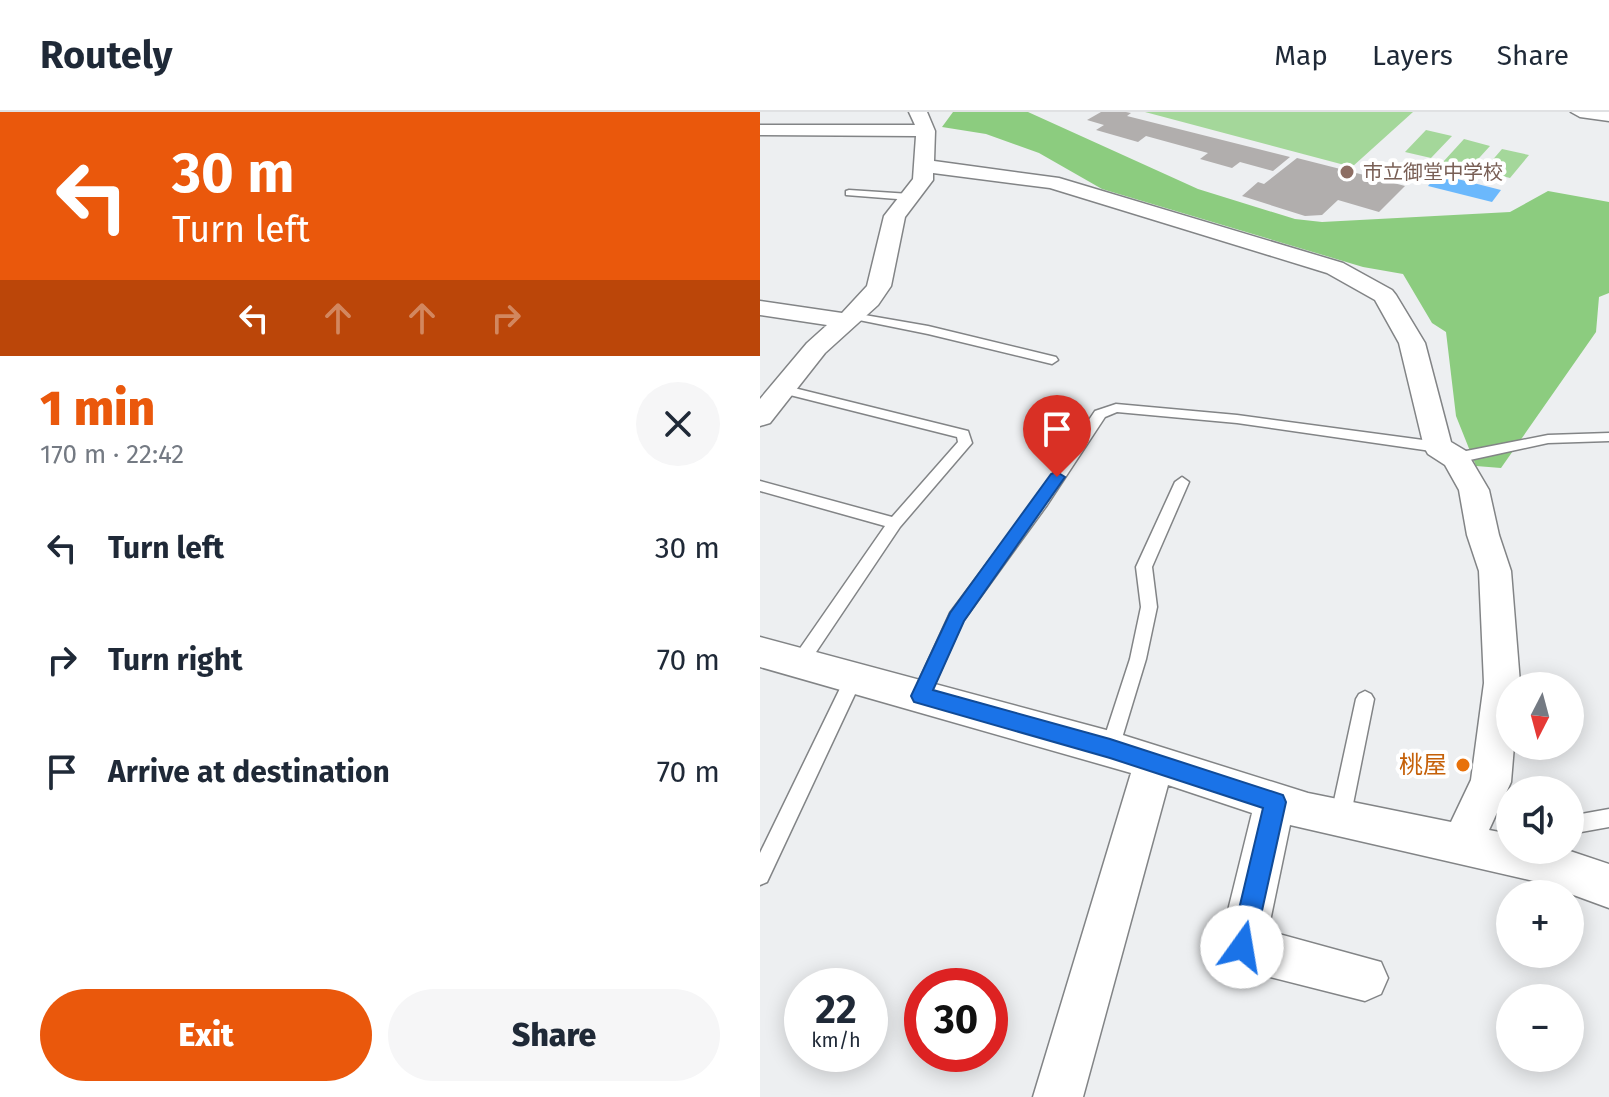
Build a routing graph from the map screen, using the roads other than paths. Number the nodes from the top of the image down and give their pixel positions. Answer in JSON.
{"nodes":[{"id":1,"x":1580,"y":112,"type":"edge"},
{"id":2,"x":1609,"y":116,"type":"edge"},
{"id":3,"x":922,"y":122,"type":"edge"},
{"id":4,"x":760,"y":130,"type":"edge"},
{"id":5,"x":926,"y":166,"type":"junction"},
{"id":6,"x":849,"y":193,"type":"dead end"},
{"id":7,"x":910,"y":197,"type":"junction"},
{"id":8,"x":760,"y":308,"type":"edge"},
{"id":9,"x":850,"y":318,"type":"junction"},
{"id":10,"x":1052,"y":360,"type":"dead end"},
{"id":11,"x":782,"y":389,"type":"junction"},
{"id":12,"x":760,"y":417,"type":"edge"},
{"id":13,"x":1609,"y":437,"type":"edge"},
{"id":14,"x":1447,"y":452,"type":"junction"},
{"id":15,"x":1182,"y":482,"type":"dead end"},
{"id":16,"x":760,"y":486,"type":"edge"},
{"id":17,"x":895,"y":523,"type":"junction"},
{"id":18,"x":760,"y":652,"type":"edge"},
{"id":19,"x":800,"y":662,"type":"junction"},
{"id":20,"x":854,"y":677,"type":"junction"},
{"id":21,"x":921,"y":696,"type":"junction"},
{"id":22,"x":1365,"y":699,"type":"dead end"},
{"id":23,"x":1110,"y":748,"type":"junction"},
{"id":24,"x":1154,"y":763,"type":"junction"},
{"id":25,"x":1275,"y":802,"type":"junction"},
{"id":26,"x":1609,"y":818,"type":"edge"},
{"id":27,"x":1340,"y":819,"type":"junction"},
{"id":28,"x":1584,"y":822,"type":"edge"},
{"id":29,"x":1496,"y":842,"type":"edge"},
{"id":30,"x":1462,"y":844,"type":"junction"},
{"id":31,"x":760,"y":875,"type":"edge"},
{"id":32,"x":1609,"y":886,"type":"edge"},
{"id":33,"x":1365,"y":978,"type":"dead end"},
{"id":34,"x":1058,"y":1097,"type":"edge"}],
"edges":[{"from":1,"to":2,"type":"street"},
{"from":3,"to":4,"type":"street"},
{"from":3,"to":5,"type":"street"},
{"from":5,"to":7,"type":"street"},
{"from":5,"to":14,"type":"street"},
{"from":6,"to":7,"type":"lane"},
{"from":7,"to":9,"type":"street"},
{"from":8,"to":9,"type":"street"},
{"from":9,"to":10,"type":"lane"},
{"from":9,"to":11,"type":"street"},
{"from":11,"to":12,"type":"street"},
{"from":11,"to":17,"type":"lane"},
{"from":13,"to":14,"type":"lane"},
{"from":14,"to":21,"type":"lane"},
{"from":14,"to":30,"type":"street"},
{"from":15,"to":23,"type":"lane"},
{"from":16,"to":17,"type":"lane"},
{"from":17,"to":19,"type":"lane"},
{"from":18,"to":19,"type":"street"},
{"from":19,"to":20,"type":"street"},
{"from":20,"to":21,"type":"street"},
{"from":20,"to":31,"type":"lane"},
{"from":21,"to":23,"type":"street"},
{"from":22,"to":27,"type":"lane"},
{"from":23,"to":24,"type":"street"},
{"from":24,"to":25,"type":"street"},
{"from":24,"to":34,"type":"street"},
{"from":25,"to":27,"type":"street"},
{"from":25,"to":33,"type":"street"},
{"from":26,"to":28,"type":"lane"},
{"from":27,"to":30,"type":"street"},
{"from":29,"to":30,"type":"lane"},
{"from":30,"to":32,"type":"street"}]}
